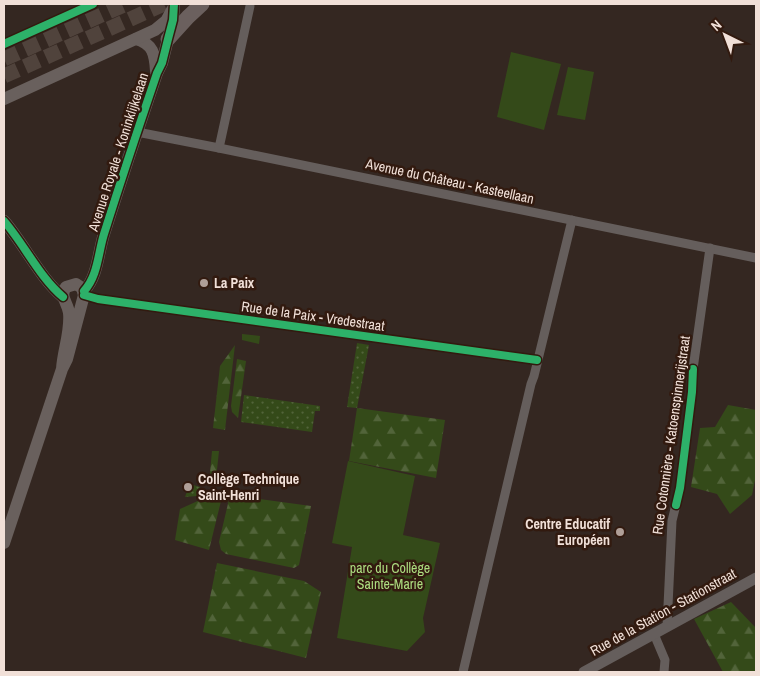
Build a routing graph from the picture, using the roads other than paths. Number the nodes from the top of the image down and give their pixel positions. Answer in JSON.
{"nodes":[{"id":1,"x":191,"y":4,"type":"edge"},
{"id":2,"x":202,"y":4,"type":"edge"},
{"id":3,"x":173,"y":6,"type":"edge"},
{"id":4,"x":250,"y":6,"type":"dead end"},
{"id":5,"x":168,"y":39,"type":"junction"},
{"id":6,"x":136,"y":40,"type":"junction"},
{"id":7,"x":156,"y":73,"type":"junction"},
{"id":8,"x":4,"y":99,"type":"edge"},
{"id":9,"x":137,"y":132,"type":"junction"},
{"id":10,"x":219,"y":148,"type":"junction"},
{"id":11,"x":4,"y":220,"type":"edge"},
{"id":12,"x":572,"y":220,"type":"junction"},
{"id":13,"x":710,"y":248,"type":"junction"},
{"id":14,"x":756,"y":258,"type":"edge"},
{"id":15,"x":83,"y":296,"type":"junction"},
{"id":16,"x":65,"y":300,"type":"junction"},
{"id":17,"x":537,"y":360,"type":"junction"},
{"id":18,"x":62,"y":369,"type":"junction"},
{"id":19,"x":4,"y":543,"type":"edge"},
{"id":20,"x":756,"y":578,"type":"edge"},
{"id":21,"x":667,"y":626,"type":"junction"},
{"id":22,"x":654,"y":634,"type":"junction"},
{"id":23,"x":463,"y":672,"type":"edge"},
{"id":24,"x":584,"y":672,"type":"edge"},
{"id":25,"x":664,"y":672,"type":"edge"}],
"edges":[{"from":1,"to":2,"type":"highway"},
{"from":2,"to":5,"type":"highway"},
{"from":3,"to":5,"type":"main road","name":"Avenue Royale - Koninklijkelaan"},
{"from":3,"to":6,"type":"main road"},
{"from":4,"to":10,"type":"street"},
{"from":5,"to":7,"type":"main road","name":"Avenue Royale - Koninklijkelaan"},
{"from":6,"to":7,"type":"main road"},
{"from":6,"to":8,"type":"main road"},
{"from":7,"to":9,"type":"main road","name":"Avenue Royale - Koninklijkelaan"},
{"from":9,"to":10,"type":"street","name":"Avenue du Château - Kasteellaan"},
{"from":9,"to":15,"type":"main road","name":"Avenue Royale - Koninklijkelaan"},
{"from":10,"to":12,"type":"street","name":"Avenue du Château - Kasteellaan"},
{"from":11,"to":16,"type":"main road"},
{"from":12,"to":13,"type":"street","name":"Avenue du Château - Kasteellaan"},
{"from":12,"to":17,"type":"street"},
{"from":13,"to":14,"type":"street","name":"Avenue du Château - Kasteellaan"},
{"from":13,"to":21,"type":"street","name":"Rue Cotonnière - Katoenspinnerijstraat"},
{"from":15,"to":16,"type":"main road"},
{"from":15,"to":16,"type":"main road"},
{"from":15,"to":17,"type":"street","name":"Rue de la Paix - Vredestraat"},
{"from":15,"to":18,"type":"main road","name":"Avenue Royale - Koninklijkelaan"},
{"from":16,"to":18,"type":"main road","name":"Avenue Royale - Koninklijkelaan"},
{"from":17,"to":23,"type":"street"},
{"from":18,"to":19,"type":"main road","name":"Avenue Royale - Koninklijkelaan"},
{"from":20,"to":21,"type":"street","name":"Rue de la Station - Stationstraat"},
{"from":21,"to":22,"type":"street","name":"Rue de la Station - Stationstraat"},
{"from":22,"to":24,"type":"street","name":"Rue de la Station - Stationstraat"},
{"from":22,"to":25,"type":"street"}]}
